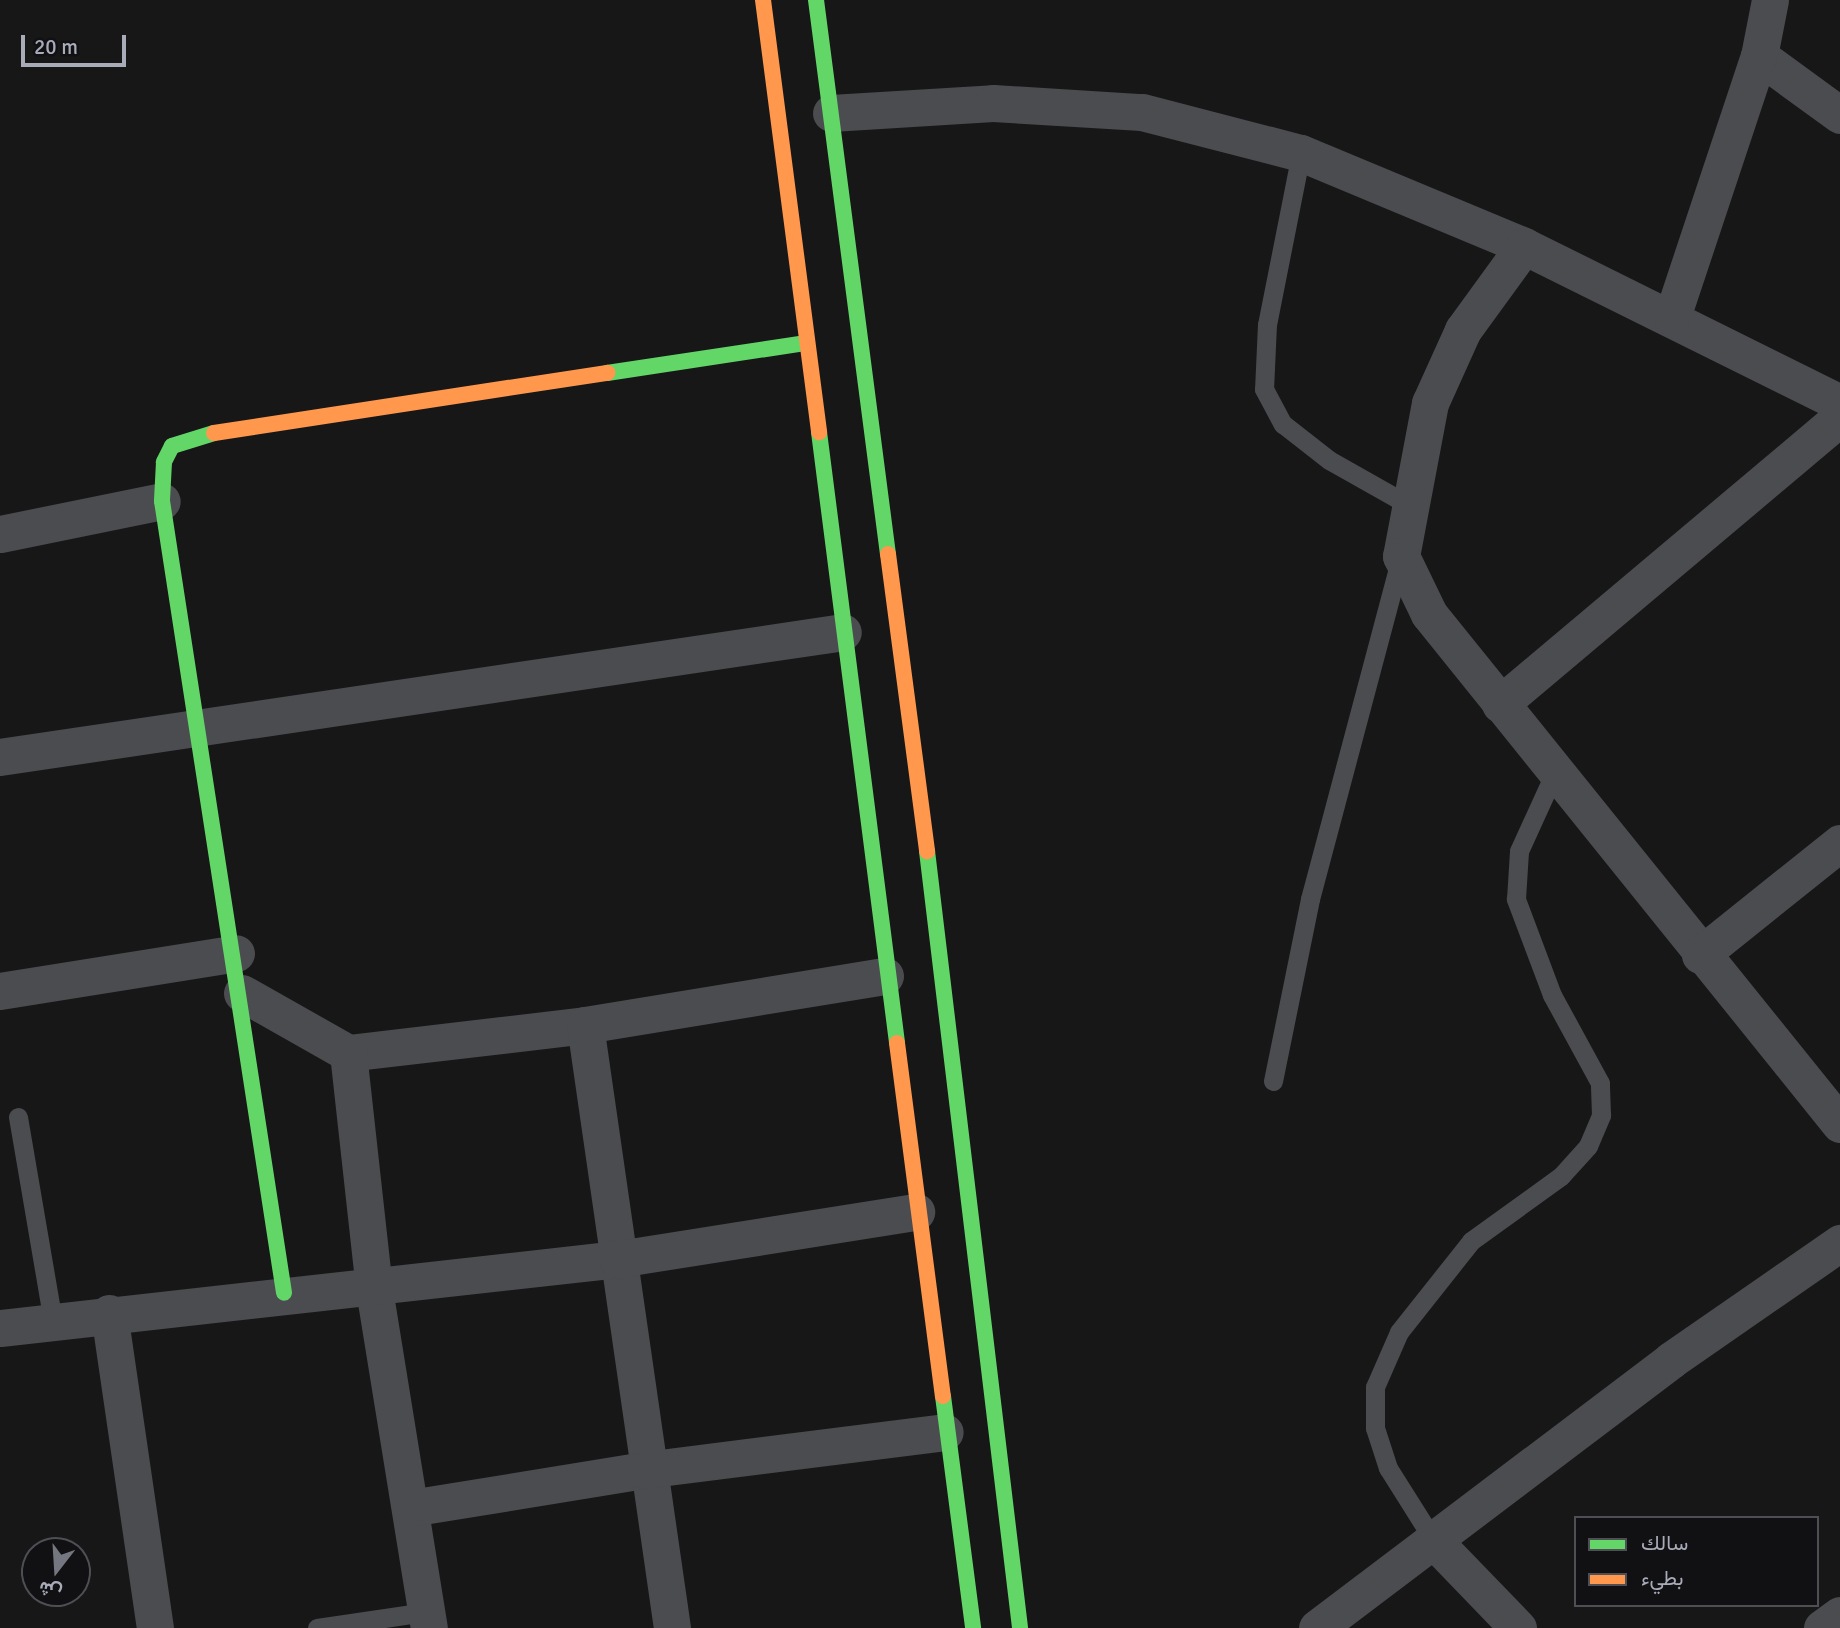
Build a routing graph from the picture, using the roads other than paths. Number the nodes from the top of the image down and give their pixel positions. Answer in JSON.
{"nodes":[{"id":1,"x":762,"y":0,"type":"edge"},
{"id":2,"x":816,"y":0,"type":"edge"},
{"id":3,"x":1770,"y":0,"type":"edge"},
{"id":4,"x":1759,"y":55,"type":"junction"},
{"id":5,"x":831,"y":113,"type":"junction"},
{"id":6,"x":1840,"y":115,"type":"edge"},
{"id":7,"x":1301,"y":153,"type":"junction"},
{"id":8,"x":1524,"y":246,"type":"junction"},
{"id":9,"x":1672,"y":317,"type":"junction"},
{"id":10,"x":805,"y":343,"type":"junction"},
{"id":11,"x":1840,"y":403,"type":"edge"},
{"id":12,"x":1840,"y":418,"type":"edge"},
{"id":13,"x":162,"y":501,"type":"junction"},
{"id":14,"x":1409,"y":505,"type":"junction"},
{"id":15,"x":0,"y":534,"type":"edge"},
{"id":16,"x":1401,"y":556,"type":"junction"},
{"id":17,"x":843,"y":632,"type":"junction"},
{"id":18,"x":1500,"y":704,"type":"junction"},
{"id":19,"x":198,"y":726,"type":"junction"},
{"id":20,"x":0,"y":757,"type":"edge"},
{"id":21,"x":1555,"y":772,"type":"junction"},
{"id":22,"x":1840,"y":843,"type":"edge"},
{"id":23,"x":236,"y":953,"type":"junction"},
{"id":24,"x":1700,"y":954,"type":"junction"},
{"id":25,"x":885,"y":976,"type":"junction"},
{"id":26,"x":0,"y":991,"type":"edge"},
{"id":27,"x":242,"y":993,"type":"junction"},
{"id":28,"x":584,"y":1026,"type":"junction"},
{"id":29,"x":348,"y":1053,"type":"junction"},
{"id":30,"x":1273,"y":1081,"type":"dead end"},
{"id":31,"x":18,"y":1117,"type":"dead end"},
{"id":32,"x":1840,"y":1124,"type":"edge"},
{"id":33,"x":916,"y":1212,"type":"junction"},
{"id":34,"x":1840,"y":1243,"type":"edge"},
{"id":35,"x":618,"y":1259,"type":"junction"},
{"id":36,"x":374,"y":1289,"type":"junction"},
{"id":37,"x":284,"y":1293,"type":"junction"},
{"id":38,"x":109,"y":1312,"type":"junction"},
{"id":39,"x":52,"y":1322,"type":"junction"},
{"id":40,"x":0,"y":1328,"type":"edge"},
{"id":41,"x":945,"y":1432,"type":"junction"},
{"id":42,"x":644,"y":1470,"type":"junction"},
{"id":43,"x":410,"y":1508,"type":"junction"},
{"id":44,"x":1434,"y":1541,"type":"junction"},
{"id":45,"x":1840,"y":1615,"type":"edge"},
{"id":46,"x":428,"y":1620,"type":"edge"},
{"id":47,"x":155,"y":1628,"type":"edge"},
{"id":48,"x":317,"y":1628,"type":"edge"},
{"id":49,"x":672,"y":1628,"type":"edge"},
{"id":50,"x":973,"y":1628,"type":"edge"},
{"id":51,"x":1020,"y":1628,"type":"edge"},
{"id":52,"x":1317,"y":1628,"type":"edge"},
{"id":53,"x":1518,"y":1628,"type":"edge"},
{"id":54,"x":1822,"y":1628,"type":"edge"}],
"edges":[{"from":1,"to":10,"type":"street"},
{"from":2,"to":5,"type":"street"},
{"from":3,"to":4,"type":"street"},
{"from":4,"to":6,"type":"street"},
{"from":4,"to":9,"type":"street"},
{"from":5,"to":7,"type":"street"},
{"from":5,"to":51,"type":"street"},
{"from":7,"to":8,"type":"street"},
{"from":7,"to":14,"type":"lane"},
{"from":8,"to":9,"type":"street"},
{"from":8,"to":14,"type":"street"},
{"from":9,"to":11,"type":"street"},
{"from":10,"to":13,"type":"street"},
{"from":10,"to":17,"type":"street"},
{"from":12,"to":18,"type":"street"},
{"from":13,"to":15,"type":"street"},
{"from":13,"to":19,"type":"street"},
{"from":14,"to":16,"type":"street"},
{"from":16,"to":18,"type":"street"},
{"from":16,"to":30,"type":"lane"},
{"from":17,"to":19,"type":"street"},
{"from":17,"to":25,"type":"street"},
{"from":18,"to":21,"type":"street"},
{"from":19,"to":20,"type":"street"},
{"from":19,"to":23,"type":"street"},
{"from":21,"to":24,"type":"street"},
{"from":21,"to":44,"type":"lane"},
{"from":22,"to":24,"type":"street"},
{"from":23,"to":26,"type":"street"},
{"from":23,"to":27,"type":"street"},
{"from":24,"to":32,"type":"street"},
{"from":25,"to":28,"type":"street"},
{"from":25,"to":33,"type":"street"},
{"from":27,"to":29,"type":"street"},
{"from":27,"to":37,"type":"street"},
{"from":28,"to":29,"type":"street"},
{"from":28,"to":35,"type":"street"},
{"from":29,"to":36,"type":"street"},
{"from":31,"to":39,"type":"lane"},
{"from":33,"to":35,"type":"street"},
{"from":33,"to":41,"type":"street"},
{"from":34,"to":44,"type":"street"},
{"from":35,"to":36,"type":"street"},
{"from":35,"to":42,"type":"street"},
{"from":36,"to":37,"type":"street"},
{"from":36,"to":43,"type":"street"},
{"from":37,"to":38,"type":"street"},
{"from":38,"to":39,"type":"street"},
{"from":38,"to":47,"type":"street"},
{"from":39,"to":40,"type":"street"},
{"from":41,"to":42,"type":"street"},
{"from":41,"to":50,"type":"street"},
{"from":42,"to":43,"type":"street"},
{"from":42,"to":49,"type":"street"},
{"from":43,"to":46,"type":"street"},
{"from":44,"to":52,"type":"street"},
{"from":44,"to":53,"type":"street"},
{"from":45,"to":54,"type":"street"},
{"from":46,"to":48,"type":"lane"}]}
